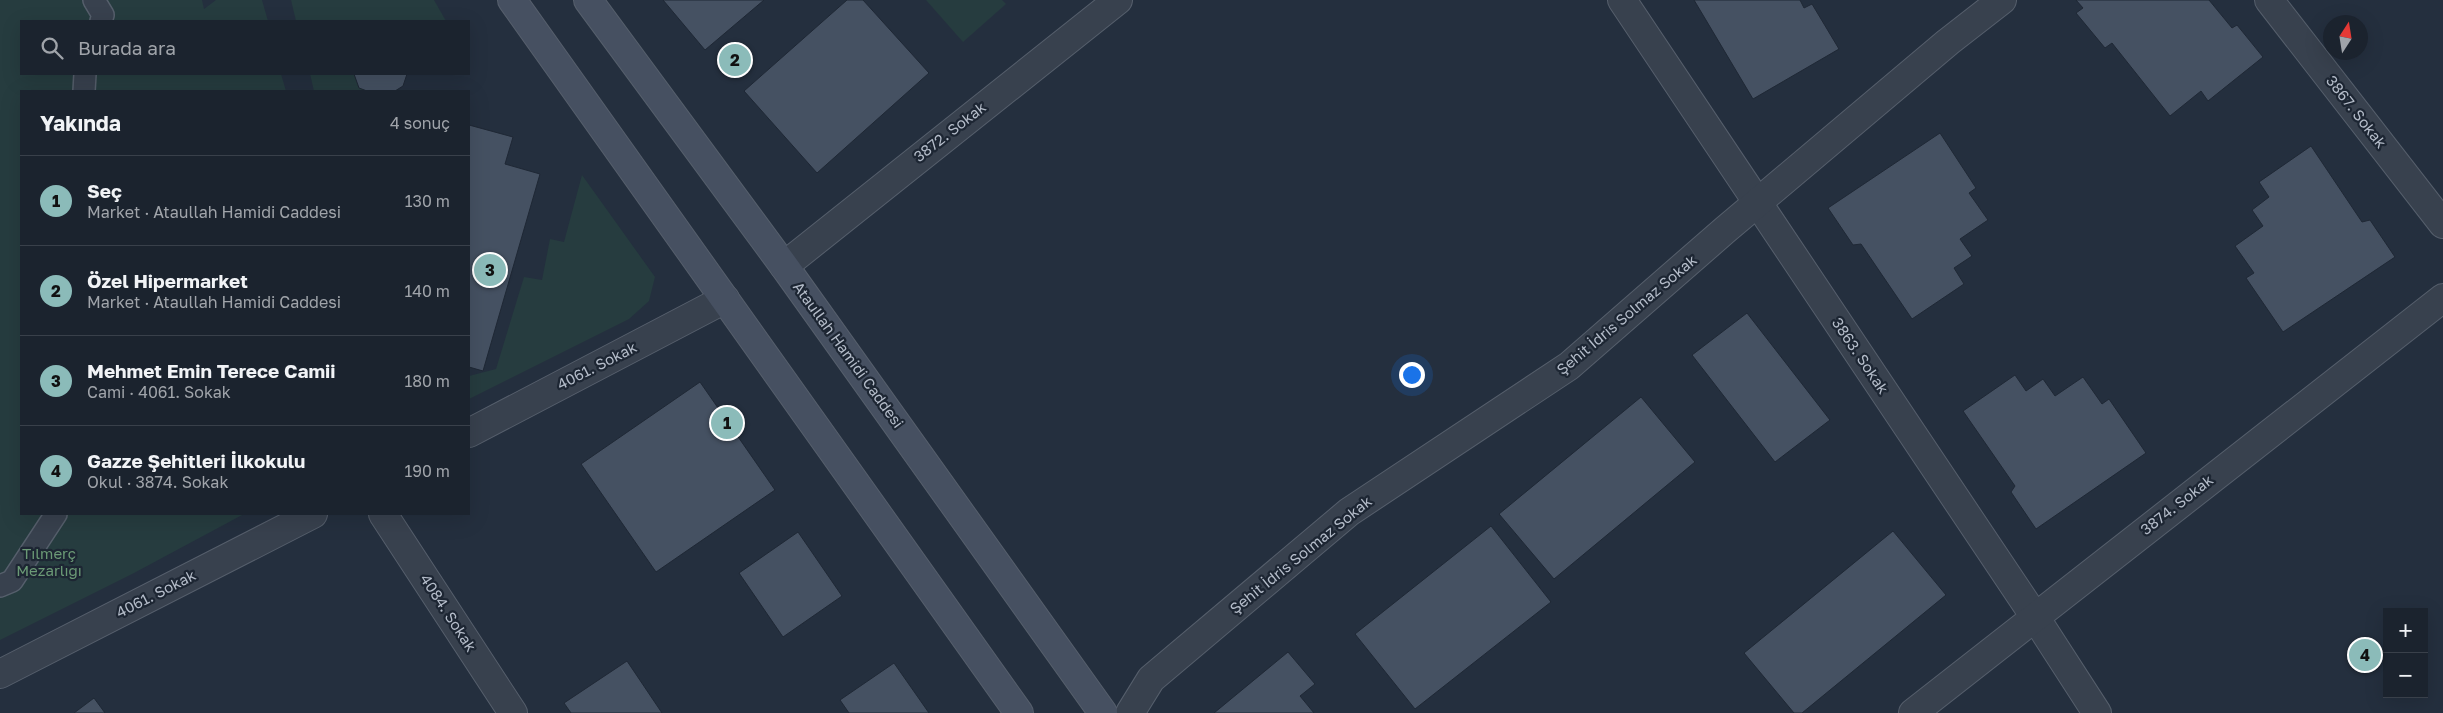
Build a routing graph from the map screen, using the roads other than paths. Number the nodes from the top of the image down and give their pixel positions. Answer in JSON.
{"nodes":[{"id":1,"x":94,"y":0,"type":"edge"},
{"id":2,"x":512,"y":0,"type":"edge"},
{"id":3,"x":588,"y":0,"type":"edge"},
{"id":4,"x":1118,"y":0,"type":"edge"},
{"id":5,"x":1622,"y":0,"type":"edge"},
{"id":6,"x":2002,"y":0,"type":"edge"},
{"id":7,"x":2270,"y":0,"type":"edge"},
{"id":8,"x":102,"y":20,"type":"edge"},
{"id":9,"x":85,"y":75,"type":"edge"},
{"id":10,"x":84,"y":90,"type":"edge"},
{"id":11,"x":1757,"y":204,"type":"junction"},
{"id":12,"x":2443,"y":224,"type":"edge"},
{"id":13,"x":784,"y":266,"type":"junction"},
{"id":14,"x":2443,"y":298,"type":"edge"},
{"id":15,"x":725,"y":299,"type":"junction"},
{"id":16,"x":470,"y":432,"type":"edge"},
{"id":17,"x":55,"y":515,"type":"edge"},
{"id":18,"x":310,"y":515,"type":"edge"},
{"id":19,"x":384,"y":515,"type":"edge"},
{"id":20,"x":0,"y":586,"type":"edge"},
{"id":21,"x":2035,"y":617,"type":"junction"},
{"id":22,"x":0,"y":674,"type":"edge"},
{"id":23,"x":513,"y":713,"type":"edge"},
{"id":24,"x":1019,"y":713,"type":"edge"},
{"id":25,"x":1103,"y":713,"type":"edge"},
{"id":26,"x":1130,"y":713,"type":"edge"},
{"id":27,"x":1913,"y":713,"type":"edge"},
{"id":28,"x":2097,"y":713,"type":"edge"}],
"edges":[{"from":1,"to":8,"type":"lane"},
{"from":2,"to":15,"type":"street"},
{"from":3,"to":13,"type":"street","name":"Ataullah Hamidi Caddesi"},
{"from":4,"to":13,"type":"street","name":"3872. Sokak"},
{"from":5,"to":11,"type":"street","name":"3863. Sokak"},
{"from":6,"to":11,"type":"street","name":"Şehit İdris Solmaz Sokak"},
{"from":7,"to":12,"type":"street","name":"3867. Sokak"},
{"from":9,"to":10,"type":"lane"},
{"from":11,"to":21,"type":"street","name":"3863. Sokak"},
{"from":11,"to":26,"type":"street","name":"Şehit İdris Solmaz Sokak"},
{"from":13,"to":25,"type":"street","name":"Ataullah Hamidi Caddesi"},
{"from":14,"to":21,"type":"street","name":"3874. Sokak"},
{"from":15,"to":16,"type":"street","name":"4061. Sokak"},
{"from":15,"to":24,"type":"street"},
{"from":17,"to":20,"type":"lane"},
{"from":18,"to":22,"type":"street","name":"4061. Sokak"},
{"from":19,"to":23,"type":"street","name":"4084. Sokak"},
{"from":21,"to":27,"type":"street","name":"3874. Sokak"},
{"from":21,"to":28,"type":"street","name":"3863. Sokak"}]}
